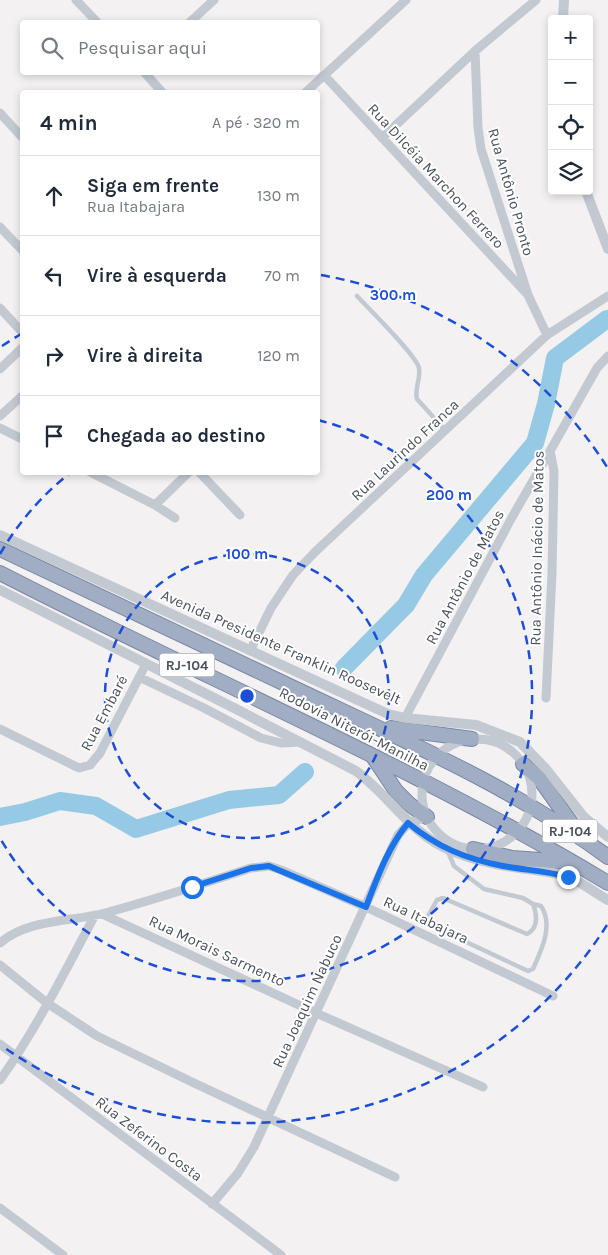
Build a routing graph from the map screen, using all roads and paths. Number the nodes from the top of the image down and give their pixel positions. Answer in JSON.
{"nodes":[{"id":1,"x":76,"y":0,"type":"edge"},
{"id":2,"x":214,"y":0,"type":"edge"},
{"id":3,"x":406,"y":0,"type":"edge"},
{"id":4,"x":536,"y":0,"type":"edge"},
{"id":5,"x":564,"y":0,"type":"edge"},
{"id":6,"x":563,"y":15,"type":"edge"},
{"id":7,"x":95,"y":20,"type":"edge"},
{"id":8,"x":192,"y":20,"type":"edge"},
{"id":9,"x":475,"y":51,"type":"junction"},
{"id":10,"x":147,"y":75,"type":"edge"},
{"id":11,"x":324,"y":75,"type":"junction"},
{"id":12,"x":160,"y":90,"type":"edge"},
{"id":13,"x":308,"y":90,"type":"edge"},
{"id":14,"x":0,"y":113,"type":"edge"},
{"id":15,"x":20,"y":135,"type":"edge"},
{"id":16,"x":382,"y":138,"type":"junction"},
{"id":17,"x":588,"y":195,"type":"edge"},
{"id":18,"x":0,"y":227,"type":"edge"},
{"id":19,"x":20,"y":248,"type":"edge"},
{"id":20,"x":608,"y":249,"type":"edge"},
{"id":21,"x":528,"y":295,"type":"junction"},
{"id":22,"x":358,"y":296,"type":"dead end"},
{"id":23,"x":608,"y":296,"type":"edge"},
{"id":24,"x":0,"y":308,"type":"edge"},
{"id":25,"x":20,"y":330,"type":"edge"},
{"id":26,"x":547,"y":335,"type":"junction"},
{"id":27,"x":20,"y":350,"type":"edge"},
{"id":28,"x":608,"y":356,"type":"edge"},
{"id":29,"x":0,"y":369,"type":"edge"},
{"id":30,"x":20,"y":398,"type":"edge"},
{"id":31,"x":0,"y":416,"type":"edge"},
{"id":32,"x":0,"y":428,"type":"edge"},
{"id":33,"x":445,"y":430,"type":"junction"},
{"id":34,"x":20,"y":439,"type":"edge"},
{"id":35,"x":550,"y":451,"type":"junction"},
{"id":36,"x":103,"y":475,"type":"edge"},
{"id":37,"x":186,"y":475,"type":"edge"},
{"id":38,"x":202,"y":475,"type":"edge"},
{"id":39,"x":155,"y":505,"type":"junction"},
{"id":40,"x":240,"y":515,"type":"dead end"},
{"id":41,"x":175,"y":518,"type":"dead end"},
{"id":42,"x":0,"y":535,"type":"edge"},
{"id":43,"x":0,"y":549,"type":"edge"},
{"id":44,"x":0,"y":573,"type":"edge"},
{"id":45,"x":0,"y":590,"type":"edge"},
{"id":46,"x":250,"y":651,"type":"junction"},
{"id":47,"x":146,"y":664,"type":"junction"},
{"id":48,"x":139,"y":677,"type":"junction"},
{"id":49,"x":546,"y":698,"type":"dead end"},
{"id":50,"x":405,"y":718,"type":"junction"},
{"id":51,"x":374,"y":725,"type":"junction"},
{"id":52,"x":0,"y":729,"type":"edge"},
{"id":53,"x":472,"y":739,"type":"junction"},
{"id":54,"x":301,"y":742,"type":"junction"},
{"id":55,"x":520,"y":742,"type":"junction"},
{"id":56,"x":510,"y":750,"type":"junction"},
{"id":57,"x":437,"y":755,"type":"junction"},
{"id":58,"x":373,"y":757,"type":"junction"},
{"id":59,"x":523,"y":764,"type":"junction"},
{"id":60,"x":422,"y":781,"type":"junction"},
{"id":61,"x":530,"y":807,"type":"junction"},
{"id":62,"x":427,"y":817,"type":"junction"},
{"id":63,"x":408,"y":823,"type":"junction"},
{"id":64,"x":518,"y":831,"type":"junction"},
{"id":65,"x":608,"y":837,"type":"edge"},
{"id":66,"x":583,"y":838,"type":"junction"},
{"id":67,"x":447,"y":849,"type":"junction"},
{"id":68,"x":473,"y":849,"type":"junction"},
{"id":69,"x":608,"y":857,"type":"edge"},
{"id":70,"x":574,"y":863,"type":"junction"},
{"id":71,"x":608,"y":884,"type":"edge"},
{"id":72,"x":608,"y":900,"type":"edge"},
{"id":73,"x":533,"y":904,"type":"junction"},
{"id":74,"x":366,"y":907,"type":"junction"},
{"id":75,"x":99,"y":914,"type":"junction"},
{"id":76,"x":0,"y":943,"type":"edge"},
{"id":77,"x":0,"y":965,"type":"edge"},
{"id":78,"x":553,"y":996,"type":"dead end"},
{"id":79,"x":47,"y":1003,"type":"junction"},
{"id":80,"x":316,"y":1013,"type":"junction"},
{"id":81,"x":0,"y":1044,"type":"edge"},
{"id":82,"x":17,"y":1056,"type":"junction"},
{"id":83,"x":0,"y":1080,"type":"edge"},
{"id":84,"x":483,"y":1087,"type":"dead end"},
{"id":85,"x":267,"y":1118,"type":"junction"},
{"id":86,"x":395,"y":1177,"type":"dead end"},
{"id":87,"x":212,"y":1204,"type":"junction"},
{"id":88,"x":0,"y":1208,"type":"edge"},
{"id":89,"x":63,"y":1255,"type":"edge"},
{"id":90,"x":282,"y":1255,"type":"edge"}],
"edges":[{"from":1,"to":7,"type":"street"},
{"from":2,"to":8,"type":"street"},
{"from":3,"to":11,"type":"street"},
{"from":4,"to":9,"type":"street"},
{"from":5,"to":6,"type":"street"},
{"from":9,"to":16,"type":"street"},
{"from":9,"to":21,"type":"street","name":"Rua Antônio Pronto"},
{"from":10,"to":12,"type":"street"},
{"from":11,"to":13,"type":"street"},
{"from":11,"to":16,"type":"street","name":"Rua Dilcéia Marchon Ferrero"},
{"from":14,"to":15,"type":"street"},
{"from":16,"to":21,"type":"street","name":"Rua Dilcéia Marchon Ferrero"},
{"from":17,"to":20,"type":"street"},
{"from":18,"to":19,"type":"street"},
{"from":21,"to":26,"type":"street","name":"Rua Antônio Pronto"},
{"from":22,"to":33,"type":"lane"},
{"from":23,"to":26,"type":"street","name":"Rua Laurindo Franca"},
{"from":24,"to":25,"type":"street"},
{"from":26,"to":33,"type":"street","name":"Rua Laurindo Franca"},
{"from":27,"to":29,"type":"street"},
{"from":28,"to":35,"type":"street","name":"Rua Antônio Inácio de Matos"},
{"from":30,"to":31,"type":"street"},
{"from":32,"to":34,"type":"street"},
{"from":33,"to":46,"type":"street","name":"Rua Laurindo Franca"},
{"from":35,"to":49,"type":"street","name":"Rua Antônio Inácio de Matos"},
{"from":35,"to":50,"type":"street","name":"Rua Antônio de Matos"},
{"from":36,"to":39,"type":"street"},
{"from":37,"to":39,"type":"street"},
{"from":38,"to":40,"type":"street"},
{"from":39,"to":41,"type":"street"},
{"from":42,"to":46,"type":"street","name":"Avenida Presidente Franklin Roosevelt"},
{"from":43,"to":51,"type":"highway","name":"Rodovia Niterói-Manilha","number":"RJ-104"},
{"from":44,"to":58,"type":"highway","name":"Rodovia Niterói-Manilha","number":"RJ-104"},
{"from":45,"to":47,"type":"street"},
{"from":46,"to":50,"type":"street","name":"Avenida Presidente Franklin Roosevelt"},
{"from":47,"to":48,"type":"street","name":"Rua Embaré"},
{"from":47,"to":54,"type":"street"},
{"from":48,"to":52,"type":"street","name":"Rua Embaré"},
{"from":48,"to":54,"type":"street"},
{"from":50,"to":55,"type":"street","name":"Avenida Presidente Franklin Roosevelt"},
{"from":51,"to":53,"type":"highway"},
{"from":51,"to":57,"type":"highway","name":"Rodovia Niterói-Manilha","number":"RJ-104"},
{"from":53,"to":56,"type":"street"},
{"from":53,"to":57,"type":"street"},
{"from":54,"to":63,"type":"street"},
{"from":55,"to":56,"type":"street"},
{"from":55,"to":65,"type":"street","name":"Avenida Presidente Franklin Roosevelt"},
{"from":56,"to":59,"type":"street"},
{"from":57,"to":60,"type":"street"},
{"from":57,"to":61,"type":"highway","name":"Rodovia Niterói-Manilha","number":"RJ-104"},
{"from":58,"to":60,"type":"highway","name":"Rodovia Niterói-Manilha","number":"RJ-104"},
{"from":58,"to":62,"type":"highway"},
{"from":59,"to":61,"type":"street"},
{"from":59,"to":66,"type":"highway"},
{"from":60,"to":62,"type":"street"},
{"from":60,"to":64,"type":"highway","name":"Rodovia Niterói-Manilha","number":"RJ-104"},
{"from":61,"to":64,"type":"street"},
{"from":61,"to":66,"type":"highway","name":"Rodovia Niterói-Manilha","number":"RJ-104"},
{"from":62,"to":63,"type":"street"},
{"from":62,"to":68,"type":"street"},
{"from":63,"to":67,"type":"street"},
{"from":63,"to":74,"type":"street","name":"Rua Joaquim Nabuco"},
{"from":64,"to":68,"type":"street"},
{"from":64,"to":70,"type":"highway","name":"Rodovia Niterói-Manilha","number":"RJ-104"},
{"from":66,"to":69,"type":"highway","name":"Rodovia Niterói-Manilha","number":"RJ-104"},
{"from":67,"to":72,"type":"street"},
{"from":67,"to":73,"type":"lane"},
{"from":68,"to":70,"type":"highway"},
{"from":70,"to":71,"type":"highway","name":"Rodovia Niterói-Manilha","number":"RJ-104"},
{"from":73,"to":73,"type":"lane"},
{"from":74,"to":75,"type":"street","name":"Rua Itabajara"},
{"from":74,"to":78,"type":"street","name":"Rua Itabajara"},
{"from":74,"to":80,"type":"street","name":"Rua Joaquim Nabuco"},
{"from":75,"to":76,"type":"street","name":"Rua Itabajara"},
{"from":75,"to":79,"type":"street"},
{"from":75,"to":80,"type":"street","name":"Rua Morais Sarmento"},
{"from":77,"to":79,"type":"street"},
{"from":79,"to":82,"type":"street"},
{"from":79,"to":85,"type":"street"},
{"from":80,"to":84,"type":"street","name":"Rua Morais Sarmento"},
{"from":80,"to":85,"type":"street","name":"Rua Joaquim Nabuco"},
{"from":81,"to":82,"type":"street","name":"Rua Zeferino Costa"},
{"from":82,"to":83,"type":"street"},
{"from":82,"to":87,"type":"street","name":"Rua Zeferino Costa"},
{"from":85,"to":86,"type":"street"},
{"from":85,"to":87,"type":"street","name":"Rua Joaquim Nabuco"},
{"from":87,"to":90,"type":"street","name":"Rua Zeferino Costa"},
{"from":88,"to":89,"type":"street"}]}
